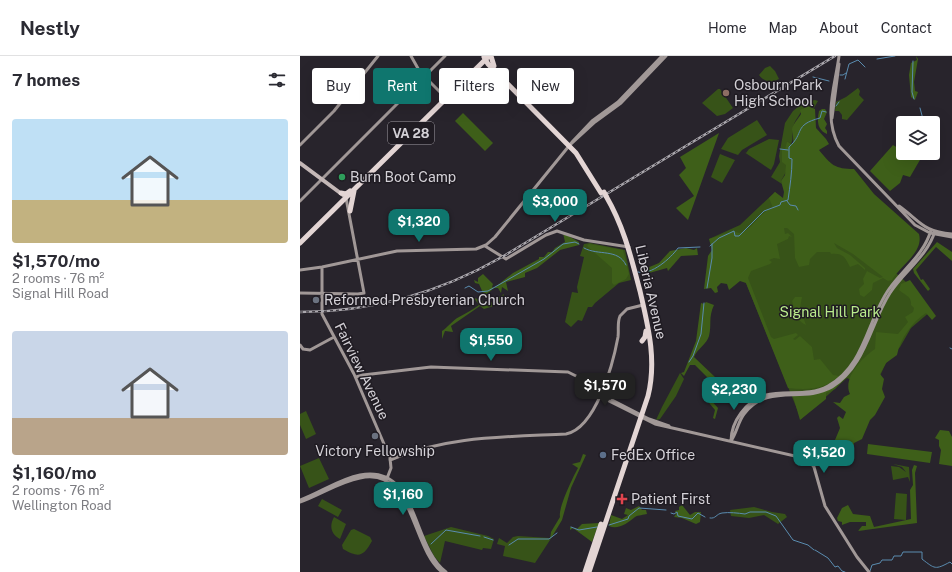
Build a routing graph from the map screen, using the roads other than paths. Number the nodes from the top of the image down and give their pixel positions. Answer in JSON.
{"nodes":[{"id":1,"x":378,"y":56,"type":"edge"},
{"id":2,"x":411,"y":56,"type":"edge"},
{"id":3,"x":445,"y":56,"type":"edge"},
{"id":4,"x":662,"y":56,"type":"edge"},
{"id":5,"x":666,"y":56,"type":"edge"},
{"id":6,"x":839,"y":56,"type":"edge"},
{"id":7,"x":486,"y":58,"type":"edge"},
{"id":8,"x":418,"y":68,"type":"edge"},
{"id":9,"x":476,"y":68,"type":"edge"},
{"id":10,"x":476,"y":68,"type":"edge"},
{"id":11,"x":431,"y":70,"type":"edge"},
{"id":12,"x":431,"y":82,"type":"edge"},
{"id":13,"x":439,"y":91,"type":"edge"},
{"id":14,"x":397,"y":104,"type":"edge"},
{"id":15,"x":440,"y":104,"type":"edge"},
{"id":16,"x":300,"y":145,"type":"edge"},
{"id":17,"x":570,"y":145,"type":"junction"},
{"id":18,"x":300,"y":163,"type":"edge"},
{"id":19,"x":322,"y":179,"type":"junction"},
{"id":20,"x":360,"y":183,"type":"junction"},
{"id":21,"x":356,"y":188,"type":"junction"},
{"id":22,"x":341,"y":193,"type":"junction"},
{"id":23,"x":346,"y":198,"type":"junction"},
{"id":24,"x":300,"y":200,"type":"edge"},
{"id":25,"x":350,"y":211,"type":"junction"},
{"id":26,"x":933,"y":232,"type":"junction"},
{"id":27,"x":952,"y":235,"type":"edge"},
{"id":28,"x":300,"y":243,"type":"edge"},
{"id":29,"x":484,"y":246,"type":"junction"},
{"id":30,"x":627,"y":247,"type":"junction"},
{"id":31,"x":359,"y":259,"type":"junction"},
{"id":32,"x":322,"y":267,"type":"junction"},
{"id":33,"x":300,"y":270,"type":"edge"},
{"id":34,"x":300,"y":293,"type":"edge"},
{"id":35,"x":321,"y":294,"type":"junction"},
{"id":36,"x":642,"y":306,"type":"junction"},
{"id":37,"x":646,"y":331,"type":"junction"},
{"id":38,"x":334,"y":337,"type":"junction"},
{"id":39,"x":642,"y":341,"type":"dead end"},
{"id":40,"x":300,"y":345,"type":"edge"},
{"id":41,"x":356,"y":377,"type":"junction"},
{"id":42,"x":600,"y":395,"type":"junction"},
{"id":43,"x":612,"y":402,"type":"junction"},
{"id":44,"x":621,"y":404,"type":"junction"},
{"id":45,"x":639,"y":415,"type":"junction"},
{"id":46,"x":731,"y":441,"type":"junction"},
{"id":47,"x":390,"y":460,"type":"junction"},
{"id":48,"x":391,"y":466,"type":"junction"},
{"id":49,"x":379,"y":476,"type":"junction"},
{"id":50,"x":387,"y":480,"type":"junction"},
{"id":51,"x":300,"y":501,"type":"edge"},
{"id":52,"x":434,"y":565,"type":"junction"},
{"id":53,"x":438,"y":572,"type":"edge"},
{"id":54,"x":442,"y":572,"type":"edge"},
{"id":55,"x":446,"y":572,"type":"edge"},
{"id":56,"x":585,"y":572,"type":"edge"},
{"id":57,"x":589,"y":572,"type":"edge"},
{"id":58,"x":869,"y":572,"type":"edge"}],
"edges":[{"from":1,"to":16,"type":"main road"},
{"from":2,"to":8,"type":"main road"},
{"from":3,"to":11,"type":"main road"},
{"from":4,"to":17,"type":"main road"},
{"from":5,"to":17,"type":"main road"},
{"from":6,"to":26,"type":"main road"},
{"from":7,"to":9,"type":"highway","number":"VA 28"},
{"from":7,"to":10,"type":"highway","number":"VA 28"},
{"from":7,"to":17,"type":"highway","name":"Liberia Avenue"},
{"from":7,"to":17,"type":"highway","name":"Liberia Avenue"},
{"from":12,"to":13,"type":"main road"},
{"from":14,"to":19,"type":"main road"},
{"from":15,"to":20,"type":"highway","number":"VA 28"},
{"from":17,"to":29,"type":"main road"},
{"from":17,"to":30,"type":"highway","name":"Liberia Avenue"},
{"from":18,"to":19,"type":"main road"},
{"from":19,"to":22,"type":"main road"},
{"from":19,"to":24,"type":"main road"},
{"from":20,"to":21,"type":"highway","number":"VA 28"},
{"from":20,"to":22,"type":"highway"},
{"from":21,"to":23,"type":"highway","number":"VA 28"},
{"from":21,"to":25,"type":"highway"},
{"from":22,"to":23,"type":"main road"},
{"from":23,"to":25,"type":"main road"},
{"from":23,"to":28,"type":"highway","number":"VA 28"},
{"from":25,"to":31,"type":"main road"},
{"from":26,"to":27,"type":"main road"},
{"from":26,"to":46,"type":"main road"},
{"from":29,"to":30,"type":"main road"},
{"from":29,"to":31,"type":"main road"},
{"from":30,"to":36,"type":"highway","name":"Liberia Avenue"},
{"from":31,"to":32,"type":"main road"},
{"from":31,"to":35,"type":"main road"},
{"from":32,"to":33,"type":"main road"},
{"from":32,"to":35,"type":"main road","name":"Fairview Avenue"},
{"from":34,"to":35,"type":"main road"},
{"from":35,"to":38,"type":"main road","name":"Fairview Avenue"},
{"from":36,"to":37,"type":"highway","name":"Liberia Avenue"},
{"from":36,"to":42,"type":"main road"},
{"from":36,"to":45,"type":"highway","name":"Liberia Avenue"},
{"from":37,"to":39,"type":"highway"},
{"from":37,"to":45,"type":"highway","name":"Liberia Avenue"},
{"from":38,"to":40,"type":"main road"},
{"from":38,"to":41,"type":"main road","name":"Fairview Avenue"},
{"from":41,"to":42,"type":"main road"},
{"from":41,"to":47,"type":"main road","name":"Fairview Avenue"},
{"from":42,"to":43,"type":"main road"},
{"from":42,"to":44,"type":"main road"},
{"from":42,"to":47,"type":"main road"},
{"from":43,"to":44,"type":"main road"},
{"from":43,"to":45,"type":"main road"},
{"from":44,"to":45,"type":"main road"},
{"from":45,"to":46,"type":"main road"},
{"from":45,"to":56,"type":"highway","name":"Liberia Avenue"},
{"from":45,"to":57,"type":"highway","name":"Liberia Avenue"},
{"from":46,"to":58,"type":"main road"},
{"from":47,"to":48,"type":"main road","name":"Fairview Avenue"},
{"from":48,"to":49,"type":"main road"},
{"from":48,"to":50,"type":"main road","name":"Fairview Avenue"},
{"from":49,"to":50,"type":"main road"},
{"from":49,"to":51,"type":"main road"},
{"from":50,"to":51,"type":"main road"},
{"from":50,"to":52,"type":"main road"},
{"from":50,"to":55,"type":"main road"},
{"from":52,"to":53,"type":"main road"},
{"from":52,"to":54,"type":"main road"}]}
